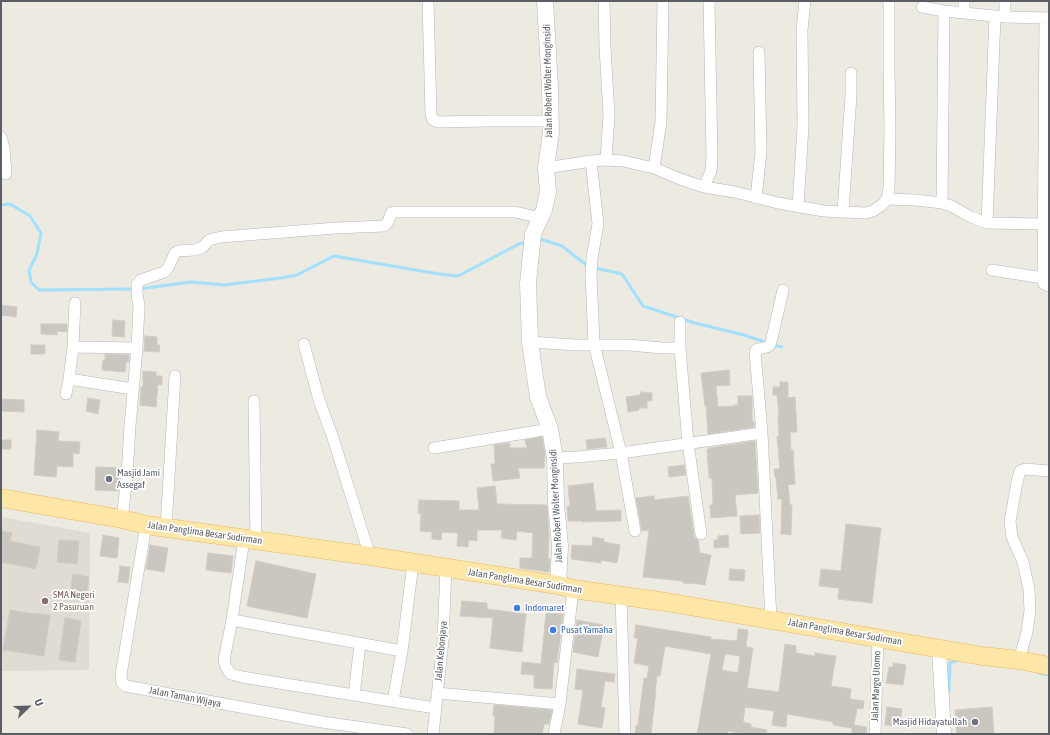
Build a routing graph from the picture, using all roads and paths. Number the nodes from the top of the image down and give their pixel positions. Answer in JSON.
{"nodes":[{"id":1,"x":428,"y":1,"type":"edge"},
{"id":2,"x":546,"y":1,"type":"edge"},
{"id":3,"x":604,"y":1,"type":"edge"},
{"id":4,"x":663,"y":1,"type":"edge"},
{"id":5,"x":709,"y":1,"type":"edge"},
{"id":6,"x":805,"y":1,"type":"edge"},
{"id":7,"x":889,"y":1,"type":"edge"},
{"id":8,"x":964,"y":1,"type":"edge"},
{"id":9,"x":1005,"y":1,"type":"edge"},
{"id":10,"x":922,"y":7,"type":"dead end"},
{"id":11,"x":944,"y":11,"type":"junction"},
{"id":12,"x":964,"y":13,"type":"junction"},
{"id":13,"x":1000,"y":16,"type":"junction"},
{"id":14,"x":1047,"y":18,"type":"edge"},
{"id":15,"x":759,"y":52,"type":"dead end"},
{"id":16,"x":851,"y":73,"type":"dead end"},
{"id":17,"x":551,"y":121,"type":"junction"},
{"id":18,"x":1,"y":137,"type":"edge"},
{"id":19,"x":606,"y":160,"type":"junction"},
{"id":20,"x":591,"y":161,"type":"junction"},
{"id":21,"x":546,"y":168,"type":"junction"},
{"id":22,"x":654,"y":168,"type":"junction"},
{"id":23,"x":6,"y":174,"type":"dead end"},
{"id":24,"x":704,"y":187,"type":"junction"},
{"id":25,"x":756,"y":198,"type":"junction"},
{"id":26,"x":887,"y":199,"type":"junction"},
{"id":27,"x":942,"y":203,"type":"junction"},
{"id":28,"x":798,"y":207,"type":"junction"},
{"id":29,"x":843,"y":212,"type":"junction"},
{"id":30,"x":541,"y":218,"type":"junction"},
{"id":31,"x":987,"y":223,"type":"junction"},
{"id":32,"x":1043,"y":224,"type":"junction"},
{"id":33,"x":992,"y":270,"type":"dead end"},
{"id":34,"x":1046,"y":282,"type":"edge"},
{"id":35,"x":783,"y":290,"type":"dead end"},
{"id":36,"x":75,"y":303,"type":"dead end"},
{"id":37,"x":680,"y":322,"type":"dead end"},
{"id":38,"x":530,"y":342,"type":"junction"},
{"id":39,"x":304,"y":344,"type":"dead end"},
{"id":40,"x":594,"y":344,"type":"junction"},
{"id":41,"x":73,"y":347,"type":"junction"},
{"id":42,"x":137,"y":348,"type":"junction"},
{"id":43,"x":680,"y":348,"type":"junction"},
{"id":44,"x":176,"y":376,"type":"dead end"},
{"id":45,"x":70,"y":379,"type":"junction"},
{"id":46,"x":133,"y":388,"type":"junction"},
{"id":47,"x":66,"y":394,"type":"dead end"},
{"id":48,"x":254,"y":401,"type":"dead end"},
{"id":49,"x":550,"y":429,"type":"junction"},
{"id":50,"x":762,"y":433,"type":"junction"},
{"id":51,"x":688,"y":443,"type":"junction"},
{"id":52,"x":434,"y":448,"type":"dead end"},
{"id":53,"x":621,"y":453,"type":"junction"},
{"id":54,"x":555,"y":458,"type":"junction"},
{"id":55,"x":1049,"y":471,"type":"edge"},
{"id":56,"x":1,"y":498,"type":"edge"},
{"id":57,"x":122,"y":520,"type":"junction"},
{"id":58,"x":146,"y":525,"type":"junction"},
{"id":59,"x":166,"y":528,"type":"junction"},
{"id":60,"x":635,"y":531,"type":"dead end"},
{"id":61,"x":701,"y":534,"type":"dead end"},
{"id":62,"x":250,"y":540,"type":"junction"},
{"id":63,"x":370,"y":556,"type":"junction"},
{"id":64,"x":413,"y":563,"type":"junction"},
{"id":65,"x":446,"y":568,"type":"junction"},
{"id":66,"x":566,"y":587,"type":"junction"},
{"id":67,"x":621,"y":595,"type":"junction"},
{"id":68,"x":232,"y":620,"type":"junction"},
{"id":69,"x":771,"y":620,"type":"junction"},
{"id":70,"x":878,"y":638,"type":"junction"},
{"id":71,"x":360,"y":644,"type":"junction"},
{"id":72,"x":945,"y":650,"type":"junction"},
{"id":73,"x":402,"y":651,"type":"junction"},
{"id":74,"x":1019,"y":660,"type":"junction"},
{"id":75,"x":1049,"y":666,"type":"edge"},
{"id":76,"x":437,"y":693,"type":"junction"},
{"id":77,"x":354,"y":695,"type":"junction"},
{"id":78,"x":393,"y":701,"type":"junction"},
{"id":79,"x":560,"y":704,"type":"junction"},
{"id":80,"x":435,"y":708,"type":"junction"},
{"id":81,"x":407,"y":734,"type":"edge"},
{"id":82,"x":433,"y":734,"type":"edge"},
{"id":83,"x":554,"y":734,"type":"edge"},
{"id":84,"x":625,"y":734,"type":"edge"},
{"id":85,"x":875,"y":734,"type":"edge"},
{"id":86,"x":944,"y":734,"type":"edge"}],
"edges":[{"from":1,"to":17,"type":"street"},
{"from":2,"to":17,"type":"main road","name":"Jalan Robert Wolter Monginsidi"},
{"from":3,"to":19,"type":"street"},
{"from":4,"to":22,"type":"street"},
{"from":5,"to":24,"type":"street"},
{"from":6,"to":28,"type":"street"},
{"from":7,"to":26,"type":"street"},
{"from":8,"to":12,"type":"street"},
{"from":9,"to":13,"type":"street"},
{"from":10,"to":11,"type":"street"},
{"from":11,"to":12,"type":"street"},
{"from":11,"to":27,"type":"street"},
{"from":12,"to":13,"type":"street"},
{"from":13,"to":14,"type":"street"},
{"from":13,"to":31,"type":"street"},
{"from":14,"to":32,"type":"street"},
{"from":15,"to":25,"type":"street"},
{"from":16,"to":29,"type":"street"},
{"from":17,"to":21,"type":"main road","name":"Jalan Robert Wolter Monginsidi"},
{"from":18,"to":23,"type":"street"},
{"from":19,"to":20,"type":"street"},
{"from":19,"to":22,"type":"street"},
{"from":20,"to":21,"type":"street"},
{"from":20,"to":40,"type":"street"},
{"from":21,"to":30,"type":"main road","name":"Jalan Robert Wolter Monginsidi"},
{"from":22,"to":24,"type":"street"},
{"from":24,"to":25,"type":"street"},
{"from":25,"to":28,"type":"street"},
{"from":26,"to":27,"type":"street"},
{"from":26,"to":29,"type":"street"},
{"from":27,"to":31,"type":"street"},
{"from":28,"to":29,"type":"street"},
{"from":30,"to":38,"type":"main road","name":"Jalan Robert Wolter Monginsidi"},
{"from":30,"to":42,"type":"street"},
{"from":31,"to":32,"type":"street"},
{"from":32,"to":34,"type":"street"},
{"from":33,"to":34,"type":"street"},
{"from":35,"to":50,"type":"street"},
{"from":36,"to":41,"type":"street"},
{"from":37,"to":43,"type":"street"},
{"from":38,"to":40,"type":"street"},
{"from":38,"to":49,"type":"main road","name":"Jalan Robert Wolter Monginsidi"},
{"from":39,"to":63,"type":"street"},
{"from":40,"to":43,"type":"street"},
{"from":40,"to":53,"type":"street"},
{"from":41,"to":42,"type":"street"},
{"from":41,"to":45,"type":"street"},
{"from":42,"to":46,"type":"street"},
{"from":43,"to":51,"type":"street"},
{"from":44,"to":59,"type":"street"},
{"from":45,"to":46,"type":"street"},
{"from":45,"to":47,"type":"street"},
{"from":46,"to":57,"type":"street"},
{"from":48,"to":62,"type":"street"},
{"from":49,"to":52,"type":"street"},
{"from":49,"to":54,"type":"main road","name":"Jalan Robert Wolter Monginsidi"},
{"from":50,"to":51,"type":"street"},
{"from":50,"to":69,"type":"street"},
{"from":51,"to":53,"type":"street"},
{"from":51,"to":61,"type":"street"},
{"from":53,"to":54,"type":"street"},
{"from":53,"to":60,"type":"street"},
{"from":54,"to":66,"type":"main road","name":"Jalan Robert Wolter Monginsidi"},
{"from":55,"to":74,"type":"street"},
{"from":56,"to":57,"type":"main road","name":"Jalan Panglima Besar Sudirman"},
{"from":57,"to":58,"type":"main road","name":"Jalan Panglima Besar Sudirman"},
{"from":58,"to":59,"type":"main road","name":"Jalan Panglima Besar Sudirman"},
{"from":58,"to":81,"type":"street","name":"Jalan Taman Wijaya"},
{"from":59,"to":62,"type":"main road","name":"Jalan Panglima Besar Sudirman"},
{"from":62,"to":63,"type":"main road","name":"Jalan Panglima Besar Sudirman"},
{"from":62,"to":68,"type":"street"},
{"from":63,"to":64,"type":"main road","name":"Jalan Panglima Besar Sudirman"},
{"from":64,"to":65,"type":"main road","name":"Jalan Panglima Besar Sudirman"},
{"from":64,"to":73,"type":"street"},
{"from":65,"to":66,"type":"main road","name":"Jalan Panglima Besar Sudirman"},
{"from":65,"to":76,"type":"street","name":"Jalan Kebonjaya"},
{"from":66,"to":67,"type":"main road","name":"Jalan Panglima Besar Sudirman"},
{"from":66,"to":79,"type":"street"},
{"from":67,"to":69,"type":"main road","name":"Jalan Panglima Besar Sudirman"},
{"from":67,"to":84,"type":"street"},
{"from":68,"to":71,"type":"street"},
{"from":68,"to":77,"type":"street"},
{"from":69,"to":70,"type":"main road","name":"Jalan Panglima Besar Sudirman"},
{"from":70,"to":72,"type":"main road","name":"Jalan Panglima Besar Sudirman"},
{"from":70,"to":85,"type":"street","name":"Jalan Margo Utomo"},
{"from":71,"to":73,"type":"street"},
{"from":71,"to":77,"type":"street"},
{"from":72,"to":74,"type":"main road","name":"Jalan Panglima Besar Sudirman"},
{"from":72,"to":86,"type":"street"},
{"from":73,"to":78,"type":"street"},
{"from":74,"to":75,"type":"main road","name":"Jalan Panglima Besar Sudirman"},
{"from":76,"to":79,"type":"street"},
{"from":76,"to":80,"type":"street","name":"Jalan Kebonjaya"},
{"from":77,"to":78,"type":"street"},
{"from":78,"to":80,"type":"street"},
{"from":79,"to":83,"type":"street"},
{"from":80,"to":82,"type":"street","name":"Jalan Kebonjaya"}]}
